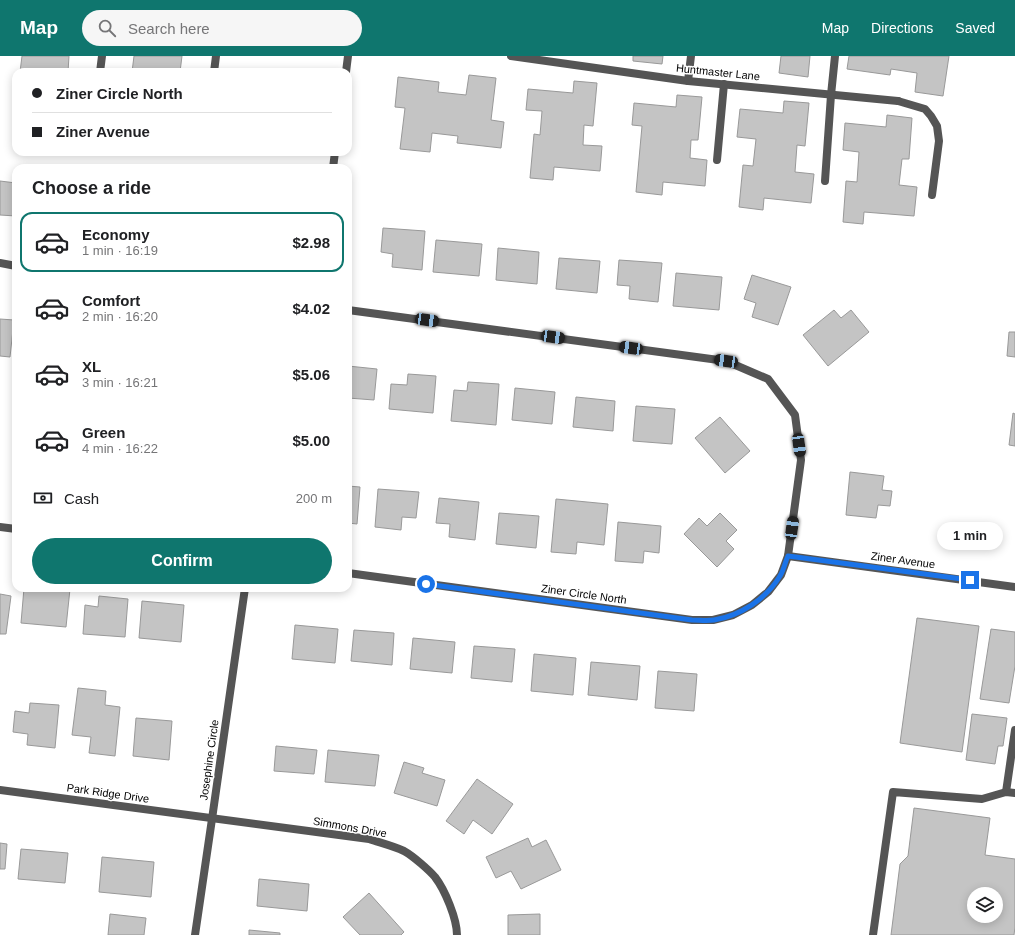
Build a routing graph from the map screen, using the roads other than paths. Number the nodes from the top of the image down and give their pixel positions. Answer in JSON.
{"nodes":[{"id":1,"x":102,"y":56,"type":"edge"},
{"id":2,"x":216,"y":56,"type":"edge"},
{"id":3,"x":348,"y":56,"type":"edge"},
{"id":4,"x":511,"y":56,"type":"edge"},
{"id":5,"x":691,"y":56,"type":"edge"},
{"id":6,"x":835,"y":56,"type":"edge"},
{"id":7,"x":536,"y":58,"type":"edge"},
{"id":8,"x":100,"y":68,"type":"edge"},
{"id":9,"x":214,"y":68,"type":"edge"},
{"id":10,"x":346,"y":68,"type":"edge"},
{"id":11,"x":688,"y":81,"type":"junction"},
{"id":12,"x":724,"y":84,"type":"junction"},
{"id":13,"x":831,"y":95,"type":"junction"},
{"id":14,"x":717,"y":160,"type":"dead end"},
{"id":15,"x":825,"y":181,"type":"dead end"},
{"id":16,"x":932,"y":196,"type":"dead end"},
{"id":17,"x":0,"y":263,"type":"edge"},
{"id":18,"x":12,"y":265,"type":"edge"},
{"id":19,"x":352,"y":311,"type":"edge"},
{"id":20,"x":0,"y":527,"type":"edge"},
{"id":21,"x":12,"y":528,"type":"edge"},
{"id":22,"x":788,"y":556,"type":"junction"},
{"id":23,"x":352,"y":574,"type":"edge"},
{"id":24,"x":1015,"y":587,"type":"edge"},
{"id":25,"x":243,"y":592,"type":"edge"},
{"id":26,"x":1015,"y":730,"type":"edge"},
{"id":27,"x":0,"y":790,"type":"edge"},
{"id":28,"x":1006,"y":792,"type":"junction"},
{"id":29,"x":1015,"y":794,"type":"edge"},
{"id":30,"x":212,"y":819,"type":"junction"},
{"id":31,"x":195,"y":935,"type":"edge"},
{"id":32,"x":457,"y":935,"type":"edge"},
{"id":33,"x":873,"y":935,"type":"edge"}],
"edges":[{"from":1,"to":8,"type":"street"},
{"from":2,"to":9,"type":"street"},
{"from":3,"to":10,"type":"street"},
{"from":4,"to":7,"type":"street","name":"Huntmaster Lane"},
{"from":5,"to":11,"type":"street"},
{"from":6,"to":13,"type":"street"},
{"from":7,"to":11,"type":"street","name":"Huntmaster Lane"},
{"from":11,"to":12,"type":"street","name":"Huntmaster Lane"},
{"from":12,"to":13,"type":"street","name":"Huntmaster Lane"},
{"from":12,"to":14,"type":"street"},
{"from":13,"to":15,"type":"street"},
{"from":13,"to":16,"type":"street","name":"Huntmaster Lane"},
{"from":17,"to":18,"type":"street"},
{"from":19,"to":22,"type":"street","name":"Ziner Circle North"},
{"from":20,"to":21,"type":"street"},
{"from":22,"to":23,"type":"street","name":"Ziner Circle North"},
{"from":22,"to":24,"type":"street","name":"Ziner Avenue"},
{"from":25,"to":30,"type":"street","name":"Josephine Circle"},
{"from":26,"to":28,"type":"street"},
{"from":27,"to":30,"type":"street","name":"Park Ridge Drive"},
{"from":28,"to":29,"type":"street"},
{"from":28,"to":33,"type":"street"},
{"from":30,"to":31,"type":"street","name":"Josephine Circle"},
{"from":30,"to":32,"type":"street","name":"Simmons Drive"}]}
